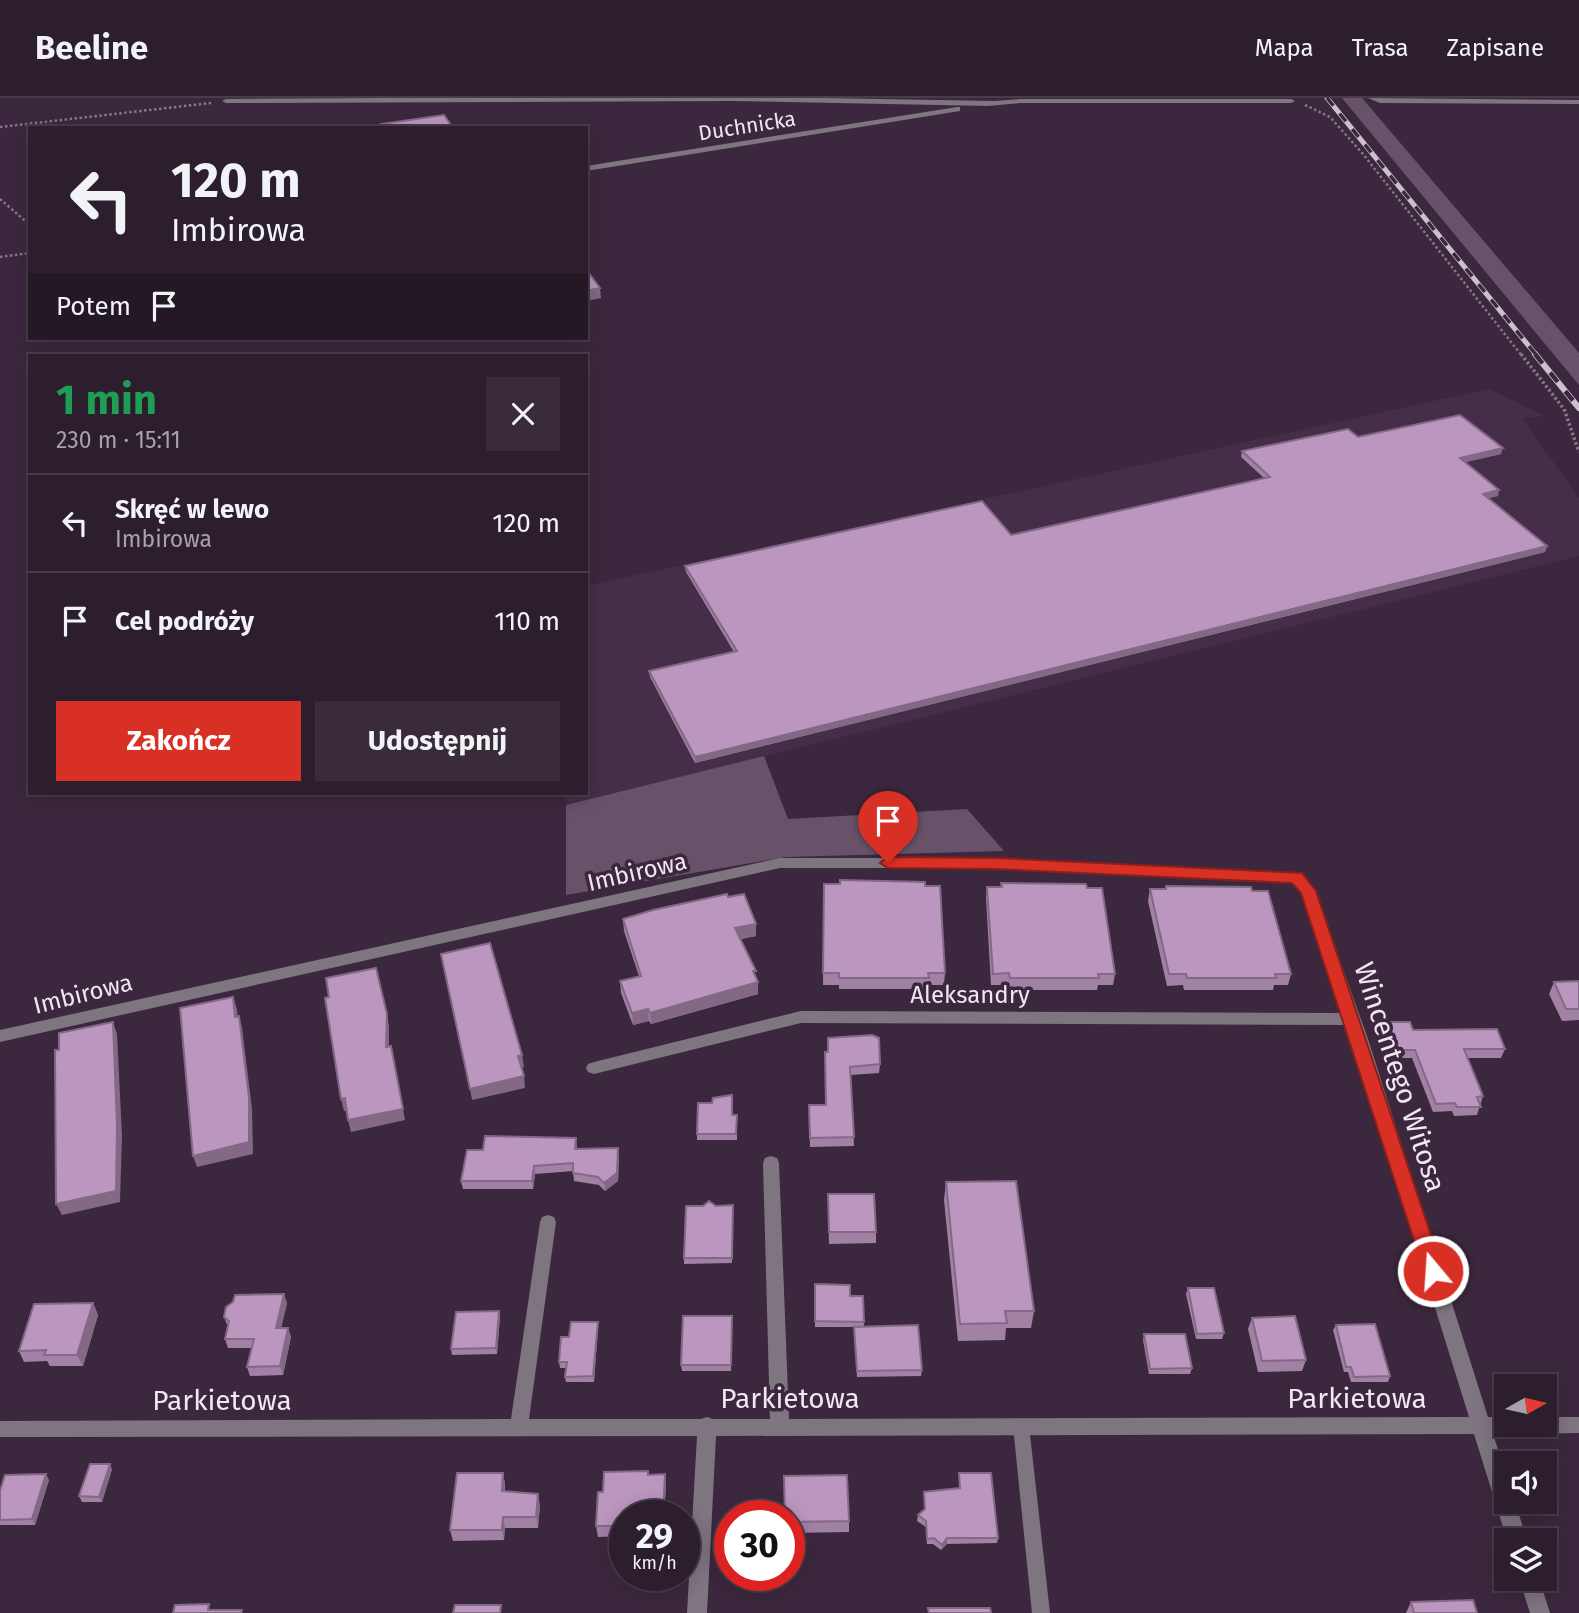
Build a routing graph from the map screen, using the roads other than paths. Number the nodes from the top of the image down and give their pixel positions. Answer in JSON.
{"nodes":[{"id":1,"x":1376,"y":99,"type":"edge"},
{"id":2,"x":1289,"y":100,"type":"edge"},
{"id":3,"x":226,"y":101,"type":"road end"},
{"id":4,"x":1579,"y":102,"type":"edge"},
{"id":5,"x":994,"y":103,"type":"junction"},
{"id":6,"x":588,"y":169,"type":"edge"},
{"id":7,"x":1296,"y":877,"type":"joint"},
{"id":8,"x":1353,"y":1019,"type":"junction"},
{"id":9,"x":0,"y":1036,"type":"edge"},
{"id":10,"x":594,"y":1068,"type":"dead end"},
{"id":11,"x":771,"y":1163,"type":"dead end"},
{"id":12,"x":548,"y":1222,"type":"dead end"},
{"id":13,"x":707,"y":1425,"type":"junction"},
{"id":14,"x":1579,"y":1425,"type":"edge"},
{"id":15,"x":780,"y":1426,"type":"junction"},
{"id":16,"x":1021,"y":1426,"type":"junction"},
{"id":17,"x":1483,"y":1426,"type":"junction"},
{"id":18,"x":519,"y":1427,"type":"junction"},
{"id":19,"x":0,"y":1429,"type":"edge"},
{"id":20,"x":1513,"y":1528,"type":"edge"},
{"id":21,"x":1533,"y":1591,"type":"edge"},
{"id":22,"x":697,"y":1613,"type":"edge"},
{"id":23,"x":1041,"y":1613,"type":"edge"},
{"id":24,"x":1539,"y":1613,"type":"edge"}],
"edges":[{"from":1,"to":4,"type":"street"},
{"from":2,"to":5,"type":"street","name":"Duchnicka"},
{"from":3,"to":5,"type":"street"},
{"from":5,"to":6,"type":"street","name":"Duchnicka"},
{"from":7,"to":8,"type":"street","name":"Wincentego Witosa"},
{"from":7,"to":9,"type":"street","name":"Imbirowa"},
{"from":8,"to":10,"type":"street","name":"Aleksandry"},
{"from":8,"to":17,"type":"street","name":"Wincentego Witosa"},
{"from":11,"to":15,"type":"street"},
{"from":12,"to":18,"type":"street"},
{"from":13,"to":15,"type":"street","name":"Parkietowa"},
{"from":13,"to":18,"type":"street","name":"Parkietowa"},
{"from":13,"to":22,"type":"street"},
{"from":14,"to":17,"type":"street","name":"Parkietowa"},
{"from":15,"to":16,"type":"street","name":"Parkietowa"},
{"from":16,"to":17,"type":"street","name":"Parkietowa"},
{"from":16,"to":23,"type":"lane"},
{"from":17,"to":20,"type":"street","name":"Wincentego Witosa"},
{"from":18,"to":19,"type":"street","name":"Parkietowa"},
{"from":21,"to":24,"type":"street"}]}
